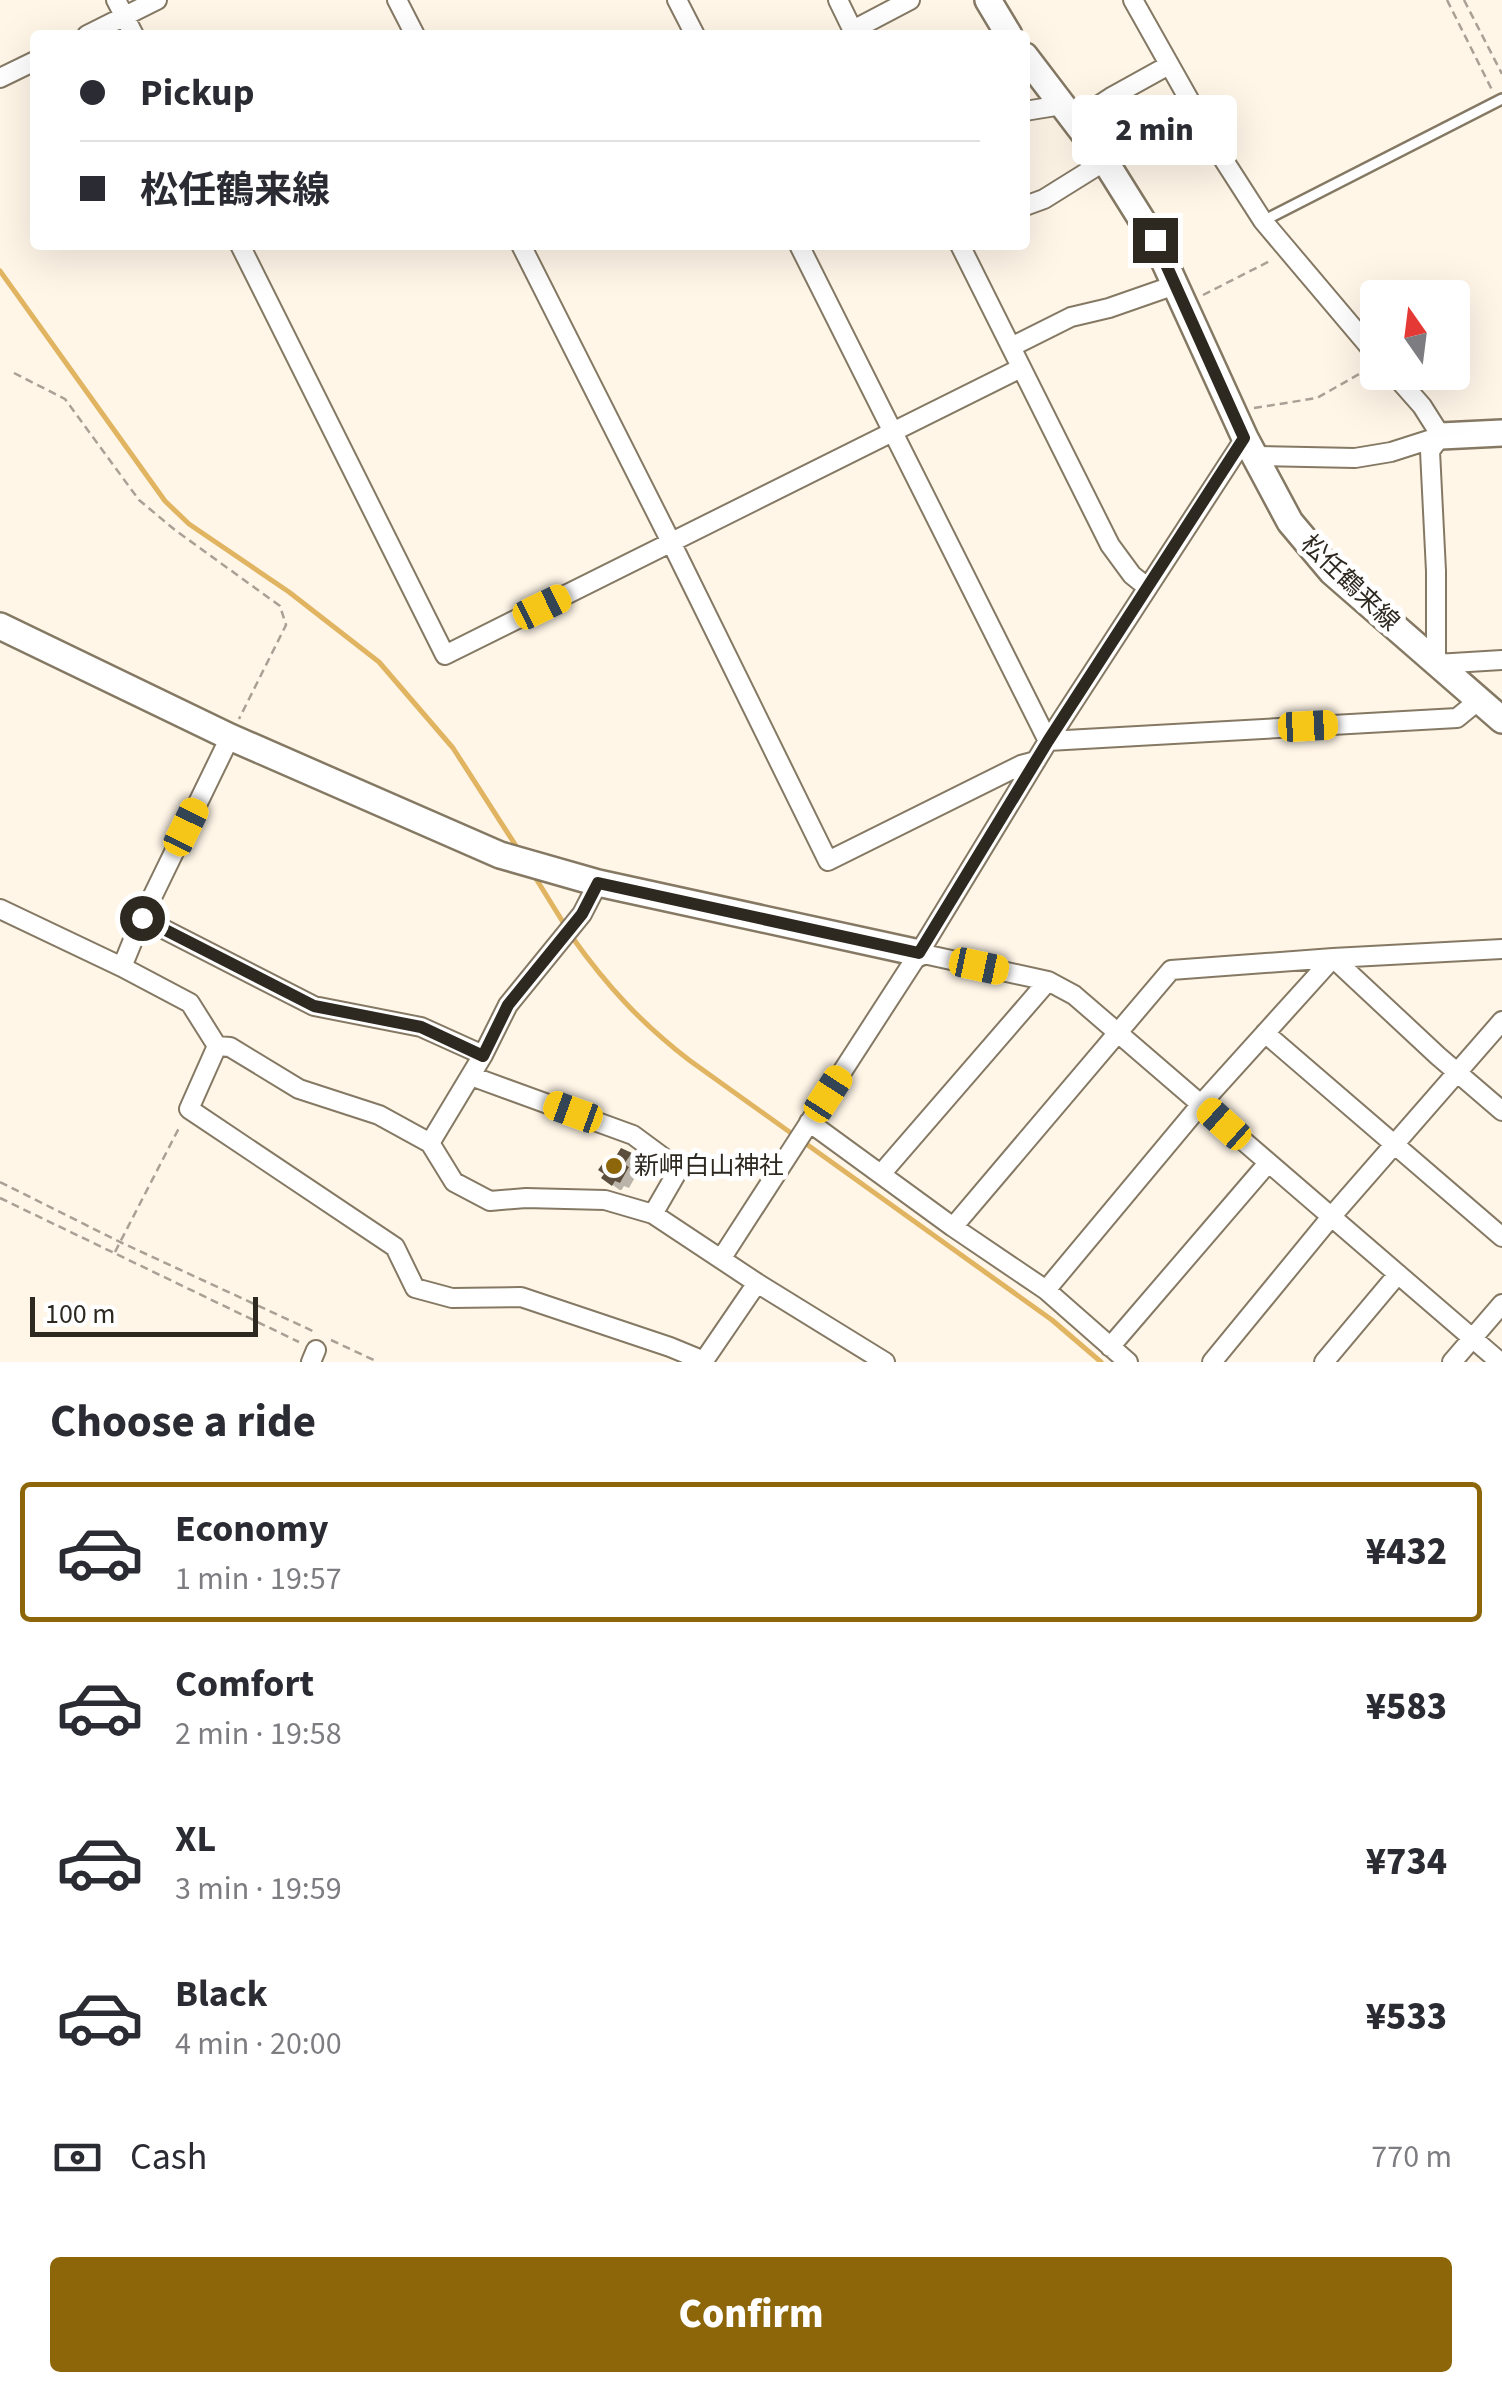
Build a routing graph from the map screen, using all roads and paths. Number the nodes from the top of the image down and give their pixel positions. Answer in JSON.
{"nodes":[{"id":1,"x":158,"y":0,"type":"edge"},
{"id":2,"x":397,"y":0,"type":"edge"},
{"id":3,"x":677,"y":0,"type":"edge"},
{"id":4,"x":838,"y":0,"type":"edge"},
{"id":5,"x":910,"y":0,"type":"edge"},
{"id":6,"x":988,"y":0,"type":"edge"},
{"id":7,"x":1133,"y":0,"type":"edge"},
{"id":8,"x":1447,"y":0,"type":"edge"},
{"id":9,"x":1464,"y":0,"type":"edge"},
{"id":10,"x":120,"y":8,"type":"edge"},
{"id":11,"x":93,"y":30,"type":"edge"},
{"id":12,"x":412,"y":30,"type":"edge"},
{"id":13,"x":692,"y":30,"type":"edge"},
{"id":14,"x":853,"y":30,"type":"edge"},
{"id":15,"x":859,"y":30,"type":"edge"},
{"id":16,"x":1006,"y":30,"type":"edge"},
{"id":17,"x":30,"y":63,"type":"edge"},
{"id":18,"x":1030,"y":63,"type":"edge"},
{"id":19,"x":1170,"y":65,"type":"junction"},
{"id":20,"x":1502,"y":74,"type":"edge"},
{"id":21,"x":0,"y":78,"type":"edge"},
{"id":22,"x":1500,"y":100,"type":"edge"},
{"id":23,"x":1030,"y":111,"type":"edge"},
{"id":24,"x":1068,"y":113,"type":"junction"},
{"id":25,"x":1105,"y":161,"type":"junction"},
{"id":26,"x":1030,"y":204,"type":"edge"},
{"id":27,"x":1263,"y":221,"type":"junction"},
{"id":28,"x":243,"y":250,"type":"edge"},
{"id":29,"x":524,"y":250,"type":"edge"},
{"id":30,"x":802,"y":250,"type":"edge"},
{"id":31,"x":962,"y":250,"type":"edge"},
{"id":32,"x":1288,"y":252,"type":"junction"},
{"id":33,"x":1180,"y":295,"type":"junction"},
{"id":34,"x":1360,"y":346,"type":"edge"},
{"id":35,"x":1011,"y":347,"type":"junction"},
{"id":36,"x":1021,"y":368,"type":"junction"},
{"id":37,"x":1360,"y":371,"type":"edge"},
{"id":38,"x":14,"y":374,"type":"dead end"},
{"id":39,"x":1408,"y":390,"type":"edge"},
{"id":40,"x":1233,"y":412,"type":"junction"},
{"id":41,"x":893,"y":432,"type":"junction"},
{"id":42,"x":1502,"y":433,"type":"edge"},
{"id":43,"x":1441,"y":436,"type":"junction"},
{"id":44,"x":1249,"y":447,"type":"junction"},
{"id":45,"x":672,"y":544,"type":"junction"},
{"id":46,"x":1147,"y":587,"type":"junction"},
{"id":47,"x":0,"y":626,"type":"edge"},
{"id":48,"x":1502,"y":660,"type":"edge"},
{"id":49,"x":1436,"y":664,"type":"junction"},
{"id":50,"x":1479,"y":700,"type":"junction"},
{"id":51,"x":1502,"y":720,"type":"edge"},
{"id":52,"x":230,"y":737,"type":"junction"},
{"id":53,"x":1048,"y":741,"type":"junction"},
{"id":54,"x":1036,"y":761,"type":"junction"},
{"id":55,"x":598,"y":883,"type":"junction"},
{"id":56,"x":0,"y":909,"type":"edge"},
{"id":57,"x":142,"y":918,"type":"junction"},
{"id":58,"x":1502,"y":950,"type":"edge"},
{"id":59,"x":919,"y":953,"type":"junction"},
{"id":60,"x":1333,"y":958,"type":"junction"},
{"id":61,"x":122,"y":967,"type":"junction"},
{"id":62,"x":1048,"y":981,"type":"junction"},
{"id":63,"x":1502,"y":1020,"type":"edge"},
{"id":64,"x":1118,"y":1032,"type":"junction"},
{"id":65,"x":1265,"y":1033,"type":"junction"},
{"id":66,"x":216,"y":1046,"type":"junction"},
{"id":67,"x":483,"y":1056,"type":"junction"},
{"id":68,"x":1457,"y":1072,"type":"junction"},
{"id":69,"x":472,"y":1076,"type":"junction"},
{"id":70,"x":1202,"y":1104,"type":"junction"},
{"id":71,"x":189,"y":1109,"type":"junction"},
{"id":72,"x":1502,"y":1111,"type":"edge"},
{"id":73,"x":801,"y":1134,"type":"junction"},
{"id":74,"x":430,"y":1143,"type":"junction"},
{"id":75,"x":1395,"y":1143,"type":"junction"},
{"id":76,"x":1268,"y":1164,"type":"junction"},
{"id":77,"x":882,"y":1174,"type":"junction"},
{"id":78,"x":0,"y":1182,"type":"edge"},
{"id":79,"x":0,"y":1198,"type":"edge"},
{"id":80,"x":653,"y":1214,"type":"junction"},
{"id":81,"x":1331,"y":1217,"type":"junction"},
{"id":82,"x":953,"y":1226,"type":"junction"},
{"id":83,"x":1502,"y":1236,"type":"edge"},
{"id":84,"x":120,"y":1242,"type":"junction"},
{"id":85,"x":114,"y":1253,"type":"junction"},
{"id":86,"x":721,"y":1260,"type":"junction"},
{"id":87,"x":1398,"y":1274,"type":"junction"},
{"id":88,"x":756,"y":1283,"type":"junction"},
{"id":89,"x":1046,"y":1290,"type":"junction"},
{"id":90,"x":1502,"y":1304,"type":"edge"},
{"id":91,"x":1472,"y":1338,"type":"junction"},
{"id":92,"x":1110,"y":1347,"type":"junction"},
{"id":93,"x":314,"y":1356,"type":"edge"},
{"id":94,"x":378,"y":1362,"type":"edge"},
{"id":95,"x":703,"y":1362,"type":"edge"},
{"id":96,"x":884,"y":1362,"type":"edge"},
{"id":97,"x":1128,"y":1362,"type":"edge"},
{"id":98,"x":1212,"y":1362,"type":"edge"},
{"id":99,"x":1324,"y":1362,"type":"edge"},
{"id":100,"x":1452,"y":1362,"type":"edge"},
{"id":101,"x":1500,"y":1362,"type":"edge"}],
"edges":[{"from":1,"to":10,"type":"street"},
{"from":2,"to":12,"type":"street"},
{"from":3,"to":13,"type":"street"},
{"from":4,"to":14,"type":"street"},
{"from":5,"to":15,"type":"street"},
{"from":6,"to":16,"type":"street"},
{"from":7,"to":19,"type":"street"},
{"from":8,"to":22,"type":"path"},
{"from":9,"to":20,"type":"path"},
{"from":10,"to":11,"type":"street"},
{"from":17,"to":21,"type":"street"},
{"from":18,"to":24,"type":"street","name":"松任鶴来線"},
{"from":19,"to":24,"type":"street"},
{"from":19,"to":27,"type":"street"},
{"from":22,"to":27,"type":"lane"},
{"from":23,"to":24,"type":"street"},
{"from":24,"to":25,"type":"street","name":"松任鶴来線"},
{"from":25,"to":26,"type":"street"},
{"from":25,"to":33,"type":"street","name":"松任鶴来線"},
{"from":27,"to":32,"type":"street"},
{"from":28,"to":45,"type":"street"},
{"from":29,"to":45,"type":"street"},
{"from":30,"to":41,"type":"street"},
{"from":31,"to":35,"type":"street"},
{"from":32,"to":33,"type":"path"},
{"from":32,"to":34,"type":"street"},
{"from":33,"to":35,"type":"street"},
{"from":33,"to":40,"type":"street","name":"松任鶴来線"},
{"from":35,"to":36,"type":"street"},
{"from":36,"to":41,"type":"street"},
{"from":36,"to":46,"type":"street"},
{"from":37,"to":40,"type":"path"},
{"from":38,"to":52,"type":"path"},
{"from":39,"to":43,"type":"street"},
{"from":40,"to":44,"type":"street","name":"松任鶴来線"},
{"from":41,"to":45,"type":"street"},
{"from":41,"to":53,"type":"street"},
{"from":42,"to":43,"type":"street"},
{"from":43,"to":44,"type":"street"},
{"from":43,"to":49,"type":"street"},
{"from":44,"to":46,"type":"street"},
{"from":44,"to":49,"type":"street","name":"松任鶴来線"},
{"from":45,"to":54,"type":"street"},
{"from":46,"to":53,"type":"street"},
{"from":47,"to":52,"type":"street"},
{"from":48,"to":49,"type":"street"},
{"from":49,"to":50,"type":"street","name":"松任鶴来線"},
{"from":50,"to":51,"type":"street","name":"松任鶴来線"},
{"from":50,"to":53,"type":"street"},
{"from":52,"to":55,"type":"street"},
{"from":52,"to":57,"type":"street"},
{"from":53,"to":54,"type":"street"},
{"from":54,"to":59,"type":"street"},
{"from":55,"to":59,"type":"street"},
{"from":55,"to":67,"type":"street"},
{"from":56,"to":61,"type":"street"},
{"from":57,"to":61,"type":"street"},
{"from":57,"to":67,"type":"street"},
{"from":58,"to":60,"type":"street"},
{"from":59,"to":62,"type":"street"},
{"from":59,"to":73,"type":"street"},
{"from":60,"to":64,"type":"street"},
{"from":60,"to":65,"type":"street"},
{"from":60,"to":68,"type":"street"},
{"from":61,"to":66,"type":"street"},
{"from":62,"to":64,"type":"street"},
{"from":62,"to":77,"type":"street"},
{"from":63,"to":68,"type":"street"},
{"from":64,"to":70,"type":"street"},
{"from":64,"to":82,"type":"street"},
{"from":65,"to":70,"type":"street"},
{"from":65,"to":75,"type":"street"},
{"from":66,"to":71,"type":"street"},
{"from":66,"to":74,"type":"street"},
{"from":67,"to":69,"type":"street"},
{"from":68,"to":72,"type":"street"},
{"from":68,"to":75,"type":"street"},
{"from":69,"to":74,"type":"street"},
{"from":69,"to":80,"type":"street"},
{"from":70,"to":76,"type":"street"},
{"from":70,"to":89,"type":"street"},
{"from":71,"to":84,"type":"path"},
{"from":71,"to":95,"type":"street"},
{"from":73,"to":77,"type":"street"},
{"from":73,"to":86,"type":"street"},
{"from":74,"to":80,"type":"street"},
{"from":75,"to":81,"type":"street"},
{"from":75,"to":83,"type":"street"},
{"from":76,"to":81,"type":"street"},
{"from":76,"to":92,"type":"street"},
{"from":77,"to":82,"type":"street"},
{"from":78,"to":84,"type":"path"},
{"from":79,"to":85,"type":"path"},
{"from":80,"to":86,"type":"street"},
{"from":81,"to":87,"type":"street"},
{"from":81,"to":98,"type":"street"},
{"from":82,"to":89,"type":"street"},
{"from":84,"to":85,"type":"path"},
{"from":84,"to":94,"type":"path"},
{"from":85,"to":93,"type":"path"},
{"from":86,"to":88,"type":"street"},
{"from":87,"to":91,"type":"street"},
{"from":87,"to":99,"type":"street"},
{"from":88,"to":95,"type":"street"},
{"from":88,"to":96,"type":"street"},
{"from":89,"to":92,"type":"street"},
{"from":90,"to":91,"type":"street"},
{"from":91,"to":100,"type":"street"},
{"from":91,"to":101,"type":"street"},
{"from":92,"to":97,"type":"street"}]}
